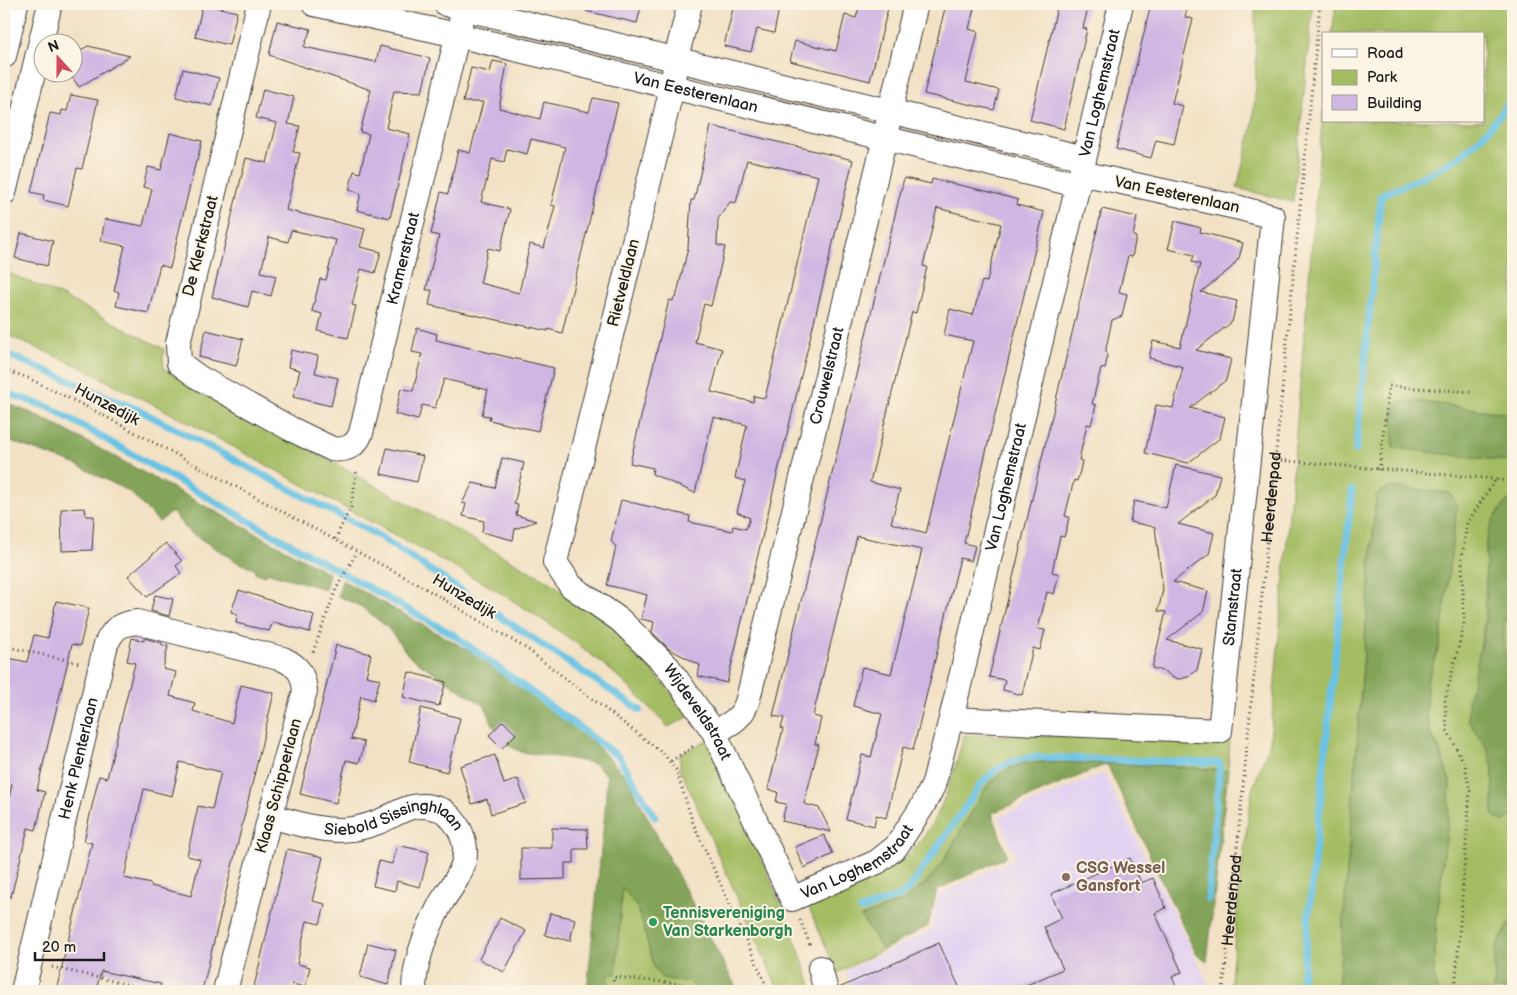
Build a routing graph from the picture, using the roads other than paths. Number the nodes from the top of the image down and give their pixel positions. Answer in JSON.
{"nodes":[{"id":1,"x":16,"y":4,"type":"edge"},
{"id":2,"x":50,"y":4,"type":"edge"},
{"id":3,"x":259,"y":4,"type":"edge"},
{"id":4,"x":314,"y":4,"type":"edge"},
{"id":5,"x":690,"y":4,"type":"edge"},
{"id":6,"x":916,"y":4,"type":"edge"},
{"id":7,"x":1121,"y":4,"type":"edge"},
{"id":8,"x":458,"y":5,"type":"edge"},
{"id":9,"x":457,"y":35,"type":"junction"},
{"id":10,"x":4,"y":56,"type":"edge"},
{"id":11,"x":676,"y":58,"type":"junction"},
{"id":12,"x":672,"y":88,"type":"junction"},
{"id":13,"x":890,"y":112,"type":"junction"},
{"id":14,"x":885,"y":138,"type":"junction"},
{"id":15,"x":1081,"y":172,"type":"junction"},
{"id":16,"x":4,"y":193,"type":"edge"},
{"id":17,"x":1273,"y":218,"type":"joint"},
{"id":18,"x":347,"y":448,"type":"joint"},
{"id":19,"x":555,"y":562,"type":"joint"},
{"id":20,"x":304,"y":678,"type":"joint"},
{"id":21,"x":951,"y":719,"type":"junction"},
{"id":22,"x":714,"y":732,"type":"junction"},
{"id":23,"x":270,"y":816,"type":"junction"},
{"id":24,"x":792,"y":898,"type":"joint"},
{"id":25,"x":820,"y":968,"type":"road end"},
{"id":26,"x":22,"y":991,"type":"edge"},
{"id":27,"x":226,"y":991,"type":"edge"},
{"id":28,"x":414,"y":991,"type":"edge"},
{"id":29,"x":826,"y":991,"type":"edge"}],
"edges":[{"from":1,"to":10,"type":"street"},
{"from":2,"to":16,"type":"street"},
{"from":3,"to":18,"type":"street","name":"De Klerkstraat"},
{"from":4,"to":9,"type":"street","name":"Van Eesterenlaan"},
{"from":5,"to":11,"type":"street","name":"Rietveldlaan"},
{"from":6,"to":13,"type":"street","name":"Crouwelstraat"},
{"from":7,"to":15,"type":"street","name":"Van Loghemstraat"},
{"from":8,"to":9,"type":"street","name":"Kramerstraat"},
{"from":8,"to":11,"type":"street","name":"Van Eesterenlaan"},
{"from":9,"to":12,"type":"street","name":"Van Eesterenlaan"},
{"from":9,"to":18,"type":"street","name":"Kramerstraat"},
{"from":11,"to":12,"type":"street","name":"Rietveldlaan"},
{"from":11,"to":13,"type":"street","name":"Van Eesterenlaan"},
{"from":12,"to":14,"type":"street","name":"Van Eesterenlaan"},
{"from":12,"to":19,"type":"street","name":"Rietveldlaan"},
{"from":13,"to":14,"type":"street","name":"Crouwelstraat"},
{"from":13,"to":15,"type":"street","name":"Van Eesterenlaan"},
{"from":14,"to":15,"type":"street","name":"Van Eesterenlaan"},
{"from":14,"to":22,"type":"street","name":"Crouwelstraat"},
{"from":15,"to":17,"type":"street","name":"Van Eesterenlaan"},
{"from":15,"to":21,"type":"street","name":"Van Loghemstraat"},
{"from":17,"to":21,"type":"street","name":"Stamstraat"},
{"from":19,"to":22,"type":"street","name":"Wijdeveldstraat"},
{"from":20,"to":23,"type":"street","name":"Klaas Schipperlaan"},
{"from":20,"to":26,"type":"street","name":"Henk Plenterlaan"},
{"from":21,"to":24,"type":"street","name":"Van Loghemstraat"},
{"from":22,"to":24,"type":"street","name":"Wijdeveldstraat"},
{"from":23,"to":27,"type":"street","name":"Klaas Schipperlaan"},
{"from":23,"to":28,"type":"street","name":"Siebold Sissinghlaan"},
{"from":25,"to":29,"type":"street"}]}
